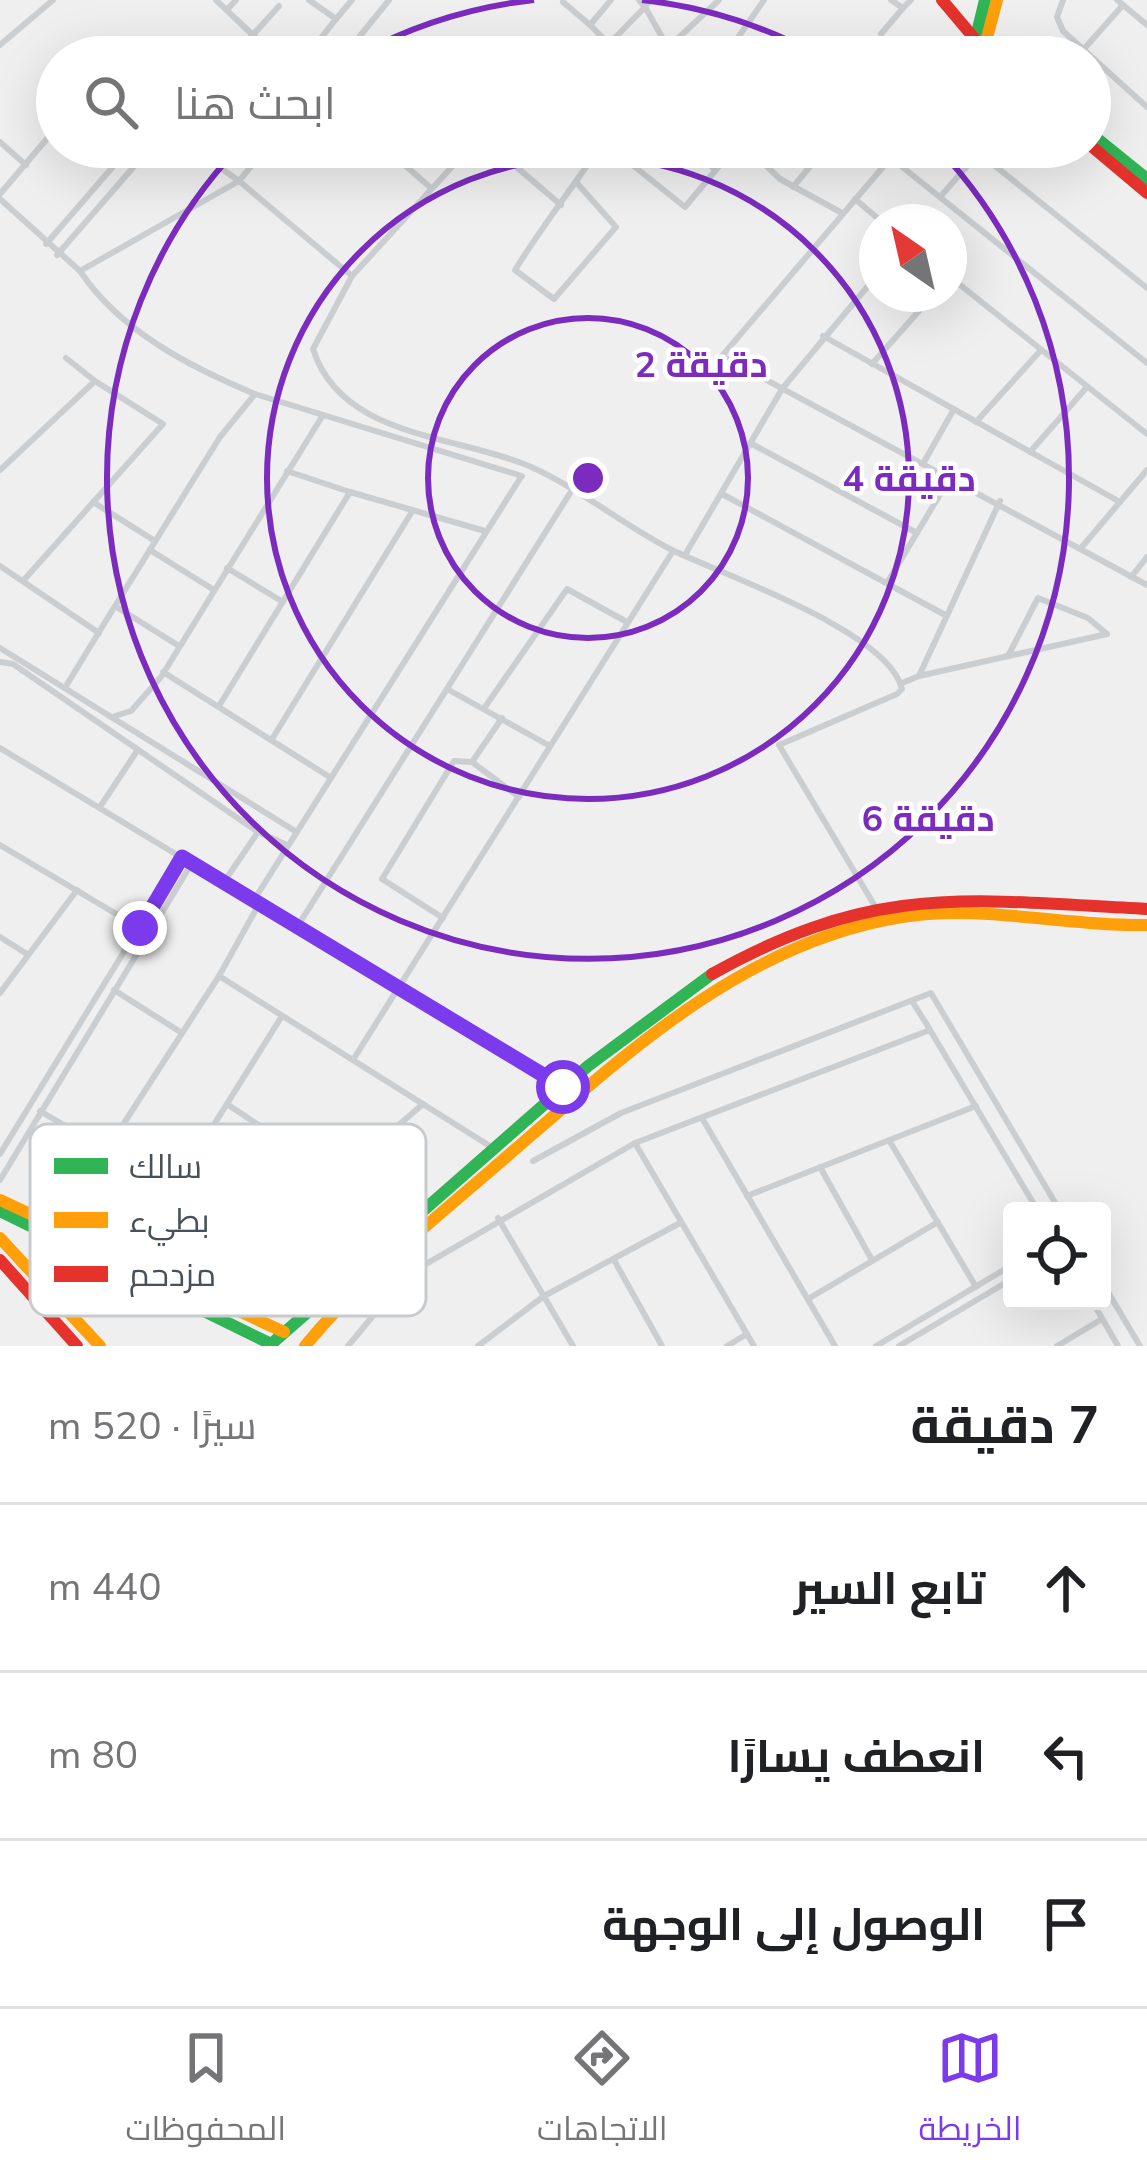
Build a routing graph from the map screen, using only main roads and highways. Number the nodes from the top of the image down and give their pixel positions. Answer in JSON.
{"nodes":[{"id":1,"x":942,"y":0,"type":"edge"},
{"id":2,"x":985,"y":0,"type":"edge"},
{"id":3,"x":998,"y":0,"type":"edge"},
{"id":4,"x":972,"y":36,"type":"edge"},
{"id":5,"x":983,"y":36,"type":"edge"},
{"id":6,"x":986,"y":36,"type":"edge"},
{"id":7,"x":1111,"y":150,"type":"edge"},
{"id":8,"x":1111,"y":163,"type":"edge"},
{"id":9,"x":1147,"y":179,"type":"edge"},
{"id":10,"x":1147,"y":193,"type":"edge"},
{"id":11,"x":1147,"y":909,"type":"edge"},
{"id":12,"x":1147,"y":926,"type":"edge"},
{"id":13,"x":0,"y":1200,"type":"edge"},
{"id":14,"x":426,"y":1207,"type":"edge"},
{"id":15,"x":0,"y":1211,"type":"edge"},
{"id":16,"x":30,"y":1214,"type":"edge"},
{"id":17,"x":426,"y":1225,"type":"edge"},
{"id":18,"x":30,"y":1226,"type":"edge"},
{"id":19,"x":0,"y":1238,"type":"edge"},
{"id":20,"x":0,"y":1261,"type":"edge"},
{"id":21,"x":30,"y":1270,"type":"edge"},
{"id":22,"x":30,"y":1294,"type":"edge"},
{"id":23,"x":50,"y":1316,"type":"edge"},
{"id":24,"x":72,"y":1316,"type":"edge"},
{"id":25,"x":212,"y":1316,"type":"edge"},
{"id":26,"x":249,"y":1316,"type":"edge"},
{"id":27,"x":302,"y":1316,"type":"edge"},
{"id":28,"x":331,"y":1316,"type":"edge"},
{"id":29,"x":284,"y":1332,"type":"junction"},
{"id":30,"x":270,"y":1345,"type":"edge"},
{"id":31,"x":77,"y":1346,"type":"edge"},
{"id":32,"x":100,"y":1346,"type":"edge"},
{"id":33,"x":305,"y":1346,"type":"edge"}],
"edges":[{"from":1,"to":4,"type":"main road"},
{"from":2,"to":5,"type":"main road"},
{"from":3,"to":6,"type":"main road"},
{"from":7,"to":9,"type":"main road"},
{"from":8,"to":10,"type":"main road"},
{"from":11,"to":14,"type":"main road"},
{"from":12,"to":17,"type":"main road"},
{"from":13,"to":16,"type":"main road"},
{"from":15,"to":18,"type":"main road"},
{"from":19,"to":21,"type":"main road"},
{"from":20,"to":22,"type":"main road"},
{"from":23,"to":31,"type":"main road"},
{"from":24,"to":32,"type":"main road"},
{"from":25,"to":30,"type":"main road"},
{"from":26,"to":29,"type":"main road"},
{"from":27,"to":29,"type":"main road"},
{"from":28,"to":33,"type":"main road"},
{"from":29,"to":30,"type":"main road"}]}
